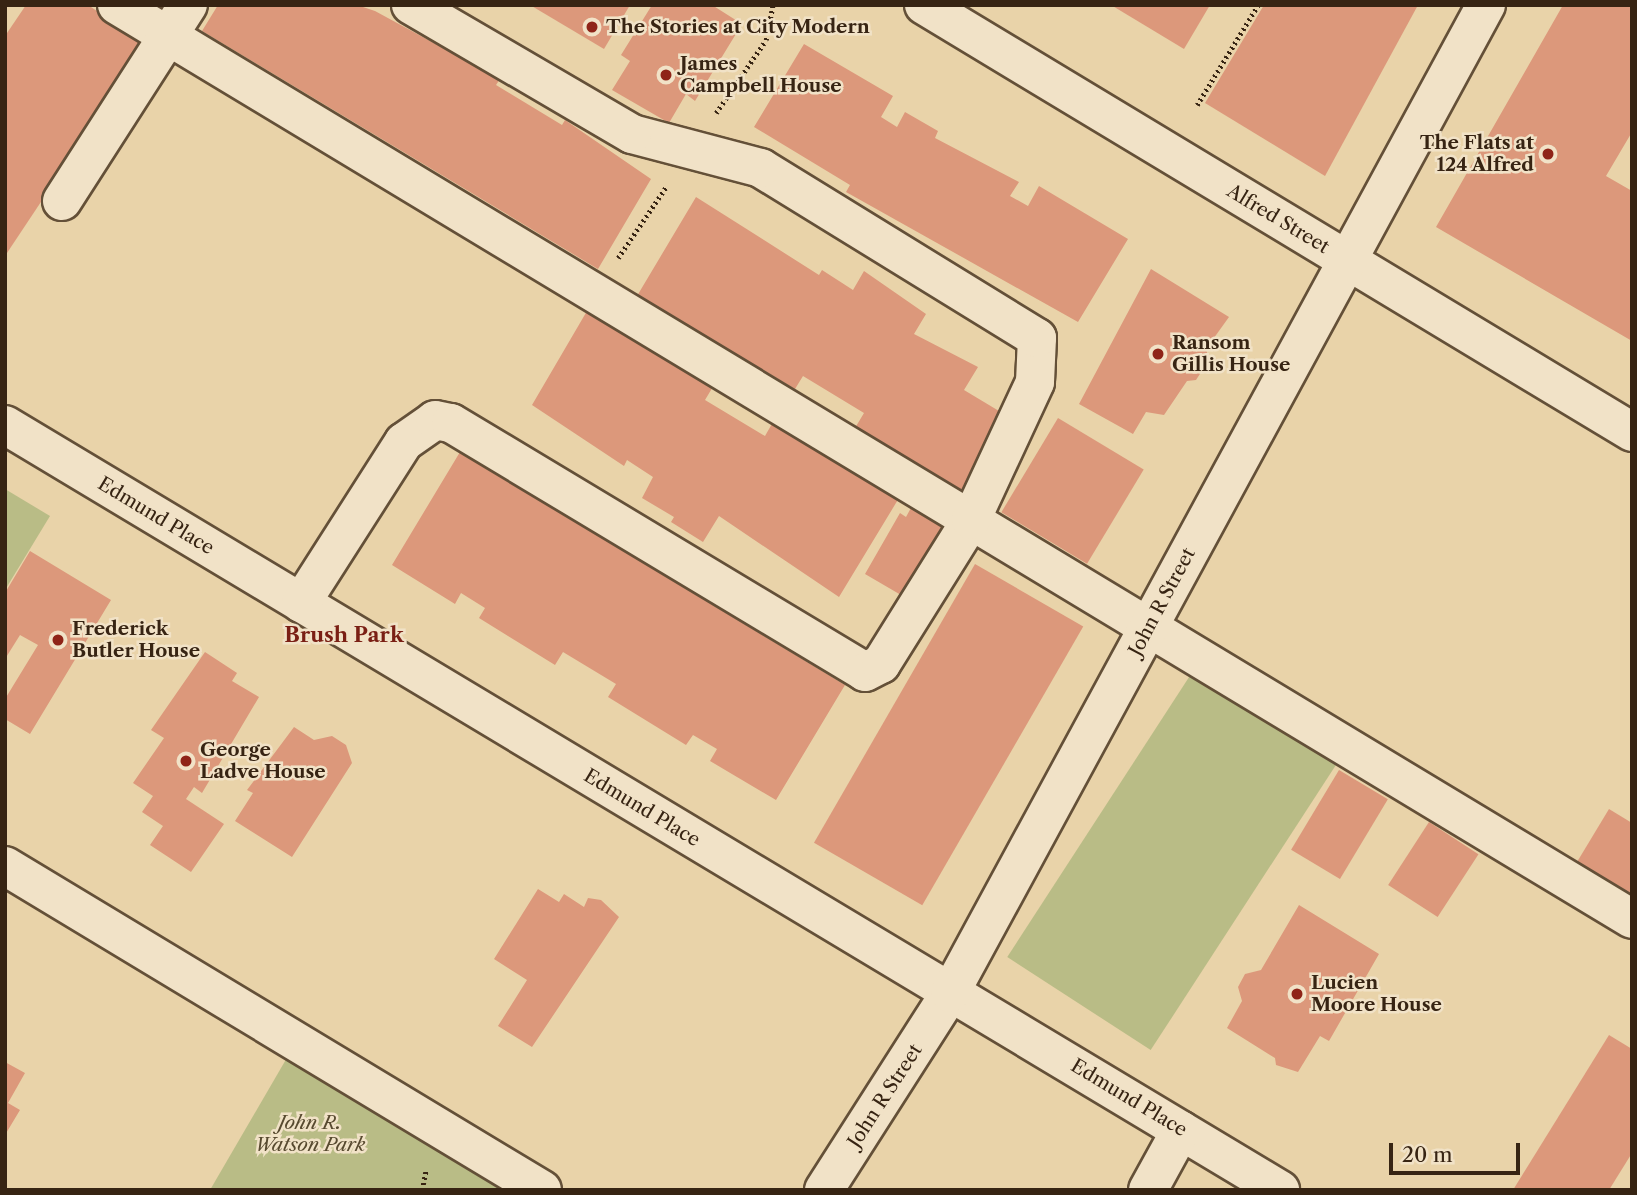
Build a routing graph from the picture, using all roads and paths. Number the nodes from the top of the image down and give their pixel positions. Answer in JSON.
{"nodes":[{"id":1,"x":117,"y":5,"type":"edge"},
{"id":2,"x":188,"y":5,"type":"edge"},
{"id":3,"x":411,"y":5,"type":"edge"},
{"id":4,"x":924,"y":5,"type":"edge"},
{"id":5,"x":1258,"y":5,"type":"edge"},
{"id":6,"x":1486,"y":5,"type":"edge"},
{"id":7,"x":168,"y":37,"type":"junction"},
{"id":8,"x":1197,"y":106,"type":"dead end"},
{"id":9,"x":62,"y":201,"type":"dead end"},
{"id":10,"x":1348,"y":261,"type":"junction"},
{"id":11,"x":5,"y":425,"type":"edge"},
{"id":12,"x":1632,"y":432,"type":"edge"},
{"id":13,"x":971,"y":520,"type":"junction"},
{"id":14,"x":302,"y":603,"type":"junction"},
{"id":15,"x":1148,"y":627,"type":"junction"},
{"id":16,"x":5,"y":866,"type":"edge"},
{"id":17,"x":1632,"y":919,"type":"edge"},
{"id":18,"x":950,"y":993,"type":"junction"},
{"id":19,"x":1181,"y":1130,"type":"junction"},
{"id":20,"x":542,"y":1190,"type":"edge"},
{"id":21,"x":824,"y":1190,"type":"edge"},
{"id":22,"x":1148,"y":1190,"type":"edge"},
{"id":23,"x":1280,"y":1190,"type":"edge"}],
"edges":[{"from":1,"to":7,"type":"street"},
{"from":2,"to":7,"type":"street"},
{"from":3,"to":13,"type":"street"},
{"from":4,"to":10,"type":"street","name":"Alfred Street"},
{"from":5,"to":8,"type":"path"},
{"from":6,"to":10,"type":"street","name":"John R Street"},
{"from":7,"to":9,"type":"street"},
{"from":7,"to":13,"type":"street"},
{"from":10,"to":12,"type":"street","name":"Alfred Street"},
{"from":10,"to":15,"type":"street","name":"John R Street"},
{"from":11,"to":14,"type":"street","name":"Edmund Place"},
{"from":13,"to":14,"type":"street"},
{"from":13,"to":15,"type":"street"},
{"from":14,"to":18,"type":"street","name":"Edmund Place"},
{"from":15,"to":17,"type":"street"},
{"from":15,"to":18,"type":"street","name":"John R Street"},
{"from":16,"to":20,"type":"street"},
{"from":18,"to":19,"type":"street","name":"Edmund Place"},
{"from":18,"to":21,"type":"street","name":"John R Street"},
{"from":19,"to":22,"type":"street"},
{"from":19,"to":23,"type":"street","name":"Edmund Place"}]}
